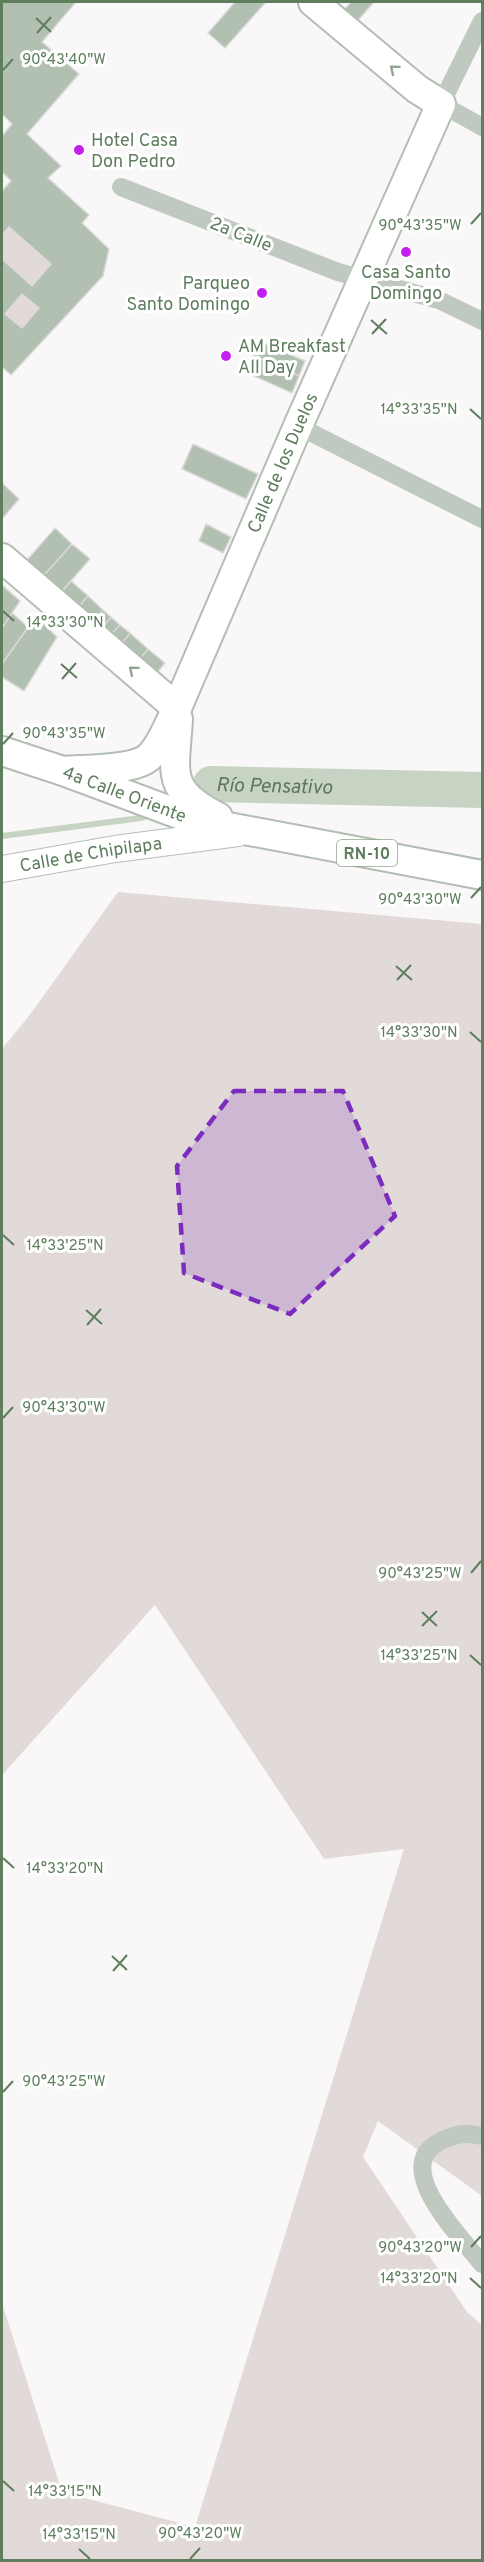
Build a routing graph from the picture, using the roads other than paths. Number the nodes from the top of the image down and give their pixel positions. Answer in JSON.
{"nodes":[{"id":1,"x":313,"y":2,"type":"edge"},
{"id":2,"x":483,"y":21,"type":"edge"},
{"id":3,"x":441,"y":104,"type":"junction"},
{"id":4,"x":483,"y":126,"type":"edge"},
{"id":5,"x":121,"y":187,"type":"dead end"},
{"id":6,"x":362,"y":281,"type":"junction"},
{"id":7,"x":483,"y":321,"type":"edge"},
{"id":8,"x":298,"y":426,"type":"junction"},
{"id":9,"x":483,"y":519,"type":"edge"},
{"id":10,"x":2,"y":558,"type":"edge"},
{"id":11,"x":177,"y":708,"type":"junction"},
{"id":12,"x":2,"y":752,"type":"edge"},
{"id":13,"x":63,"y":771,"type":"junction"},
{"id":14,"x":172,"y":801,"type":"junction"},
{"id":15,"x":250,"y":832,"type":"junction"},
{"id":16,"x":2,"y":869,"type":"edge"},
{"id":17,"x":483,"y":875,"type":"edge"},
{"id":18,"x":483,"y":2136,"type":"edge"},
{"id":19,"x":483,"y":2264,"type":"edge"}],
"edges":[{"from":3,"to":1,"type":"main road","one_way":true},
{"from":2,"to":3,"type":"street","name":"Calle de los Duelos"},
{"from":3,"to":4,"type":"street"},
{"from":3,"to":6,"type":"main road","name":"Calle de los Duelos"},
{"from":5,"to":6,"type":"street","name":"2a Calle"},
{"from":6,"to":7,"type":"street","name":"2a Calle"},
{"from":6,"to":8,"type":"main road","name":"Calle de los Duelos"},
{"from":8,"to":9,"type":"street"},
{"from":8,"to":11,"type":"main road","name":"Calle de los Duelos"},
{"from":11,"to":10,"type":"main road","one_way":true},
{"from":11,"to":13,"type":"main road","name":"Calle de los Duelos"},
{"from":11,"to":14,"type":"main road","name":"Calle de los Duelos"},
{"from":12,"to":13,"type":"main road","name":"4a Calle Oriente","number":"RN-10"},
{"from":13,"to":14,"type":"main road","name":"4a Calle Oriente","number":"RN-10"},
{"from":14,"to":15,"type":"main road","number":"RN-10"},
{"from":15,"to":16,"type":"main road","name":"Calle de Chipilapa","number":"RN-10"},
{"from":15,"to":17,"type":"main road","number":"RN-10"},
{"from":18,"to":19,"type":"street"}]}
